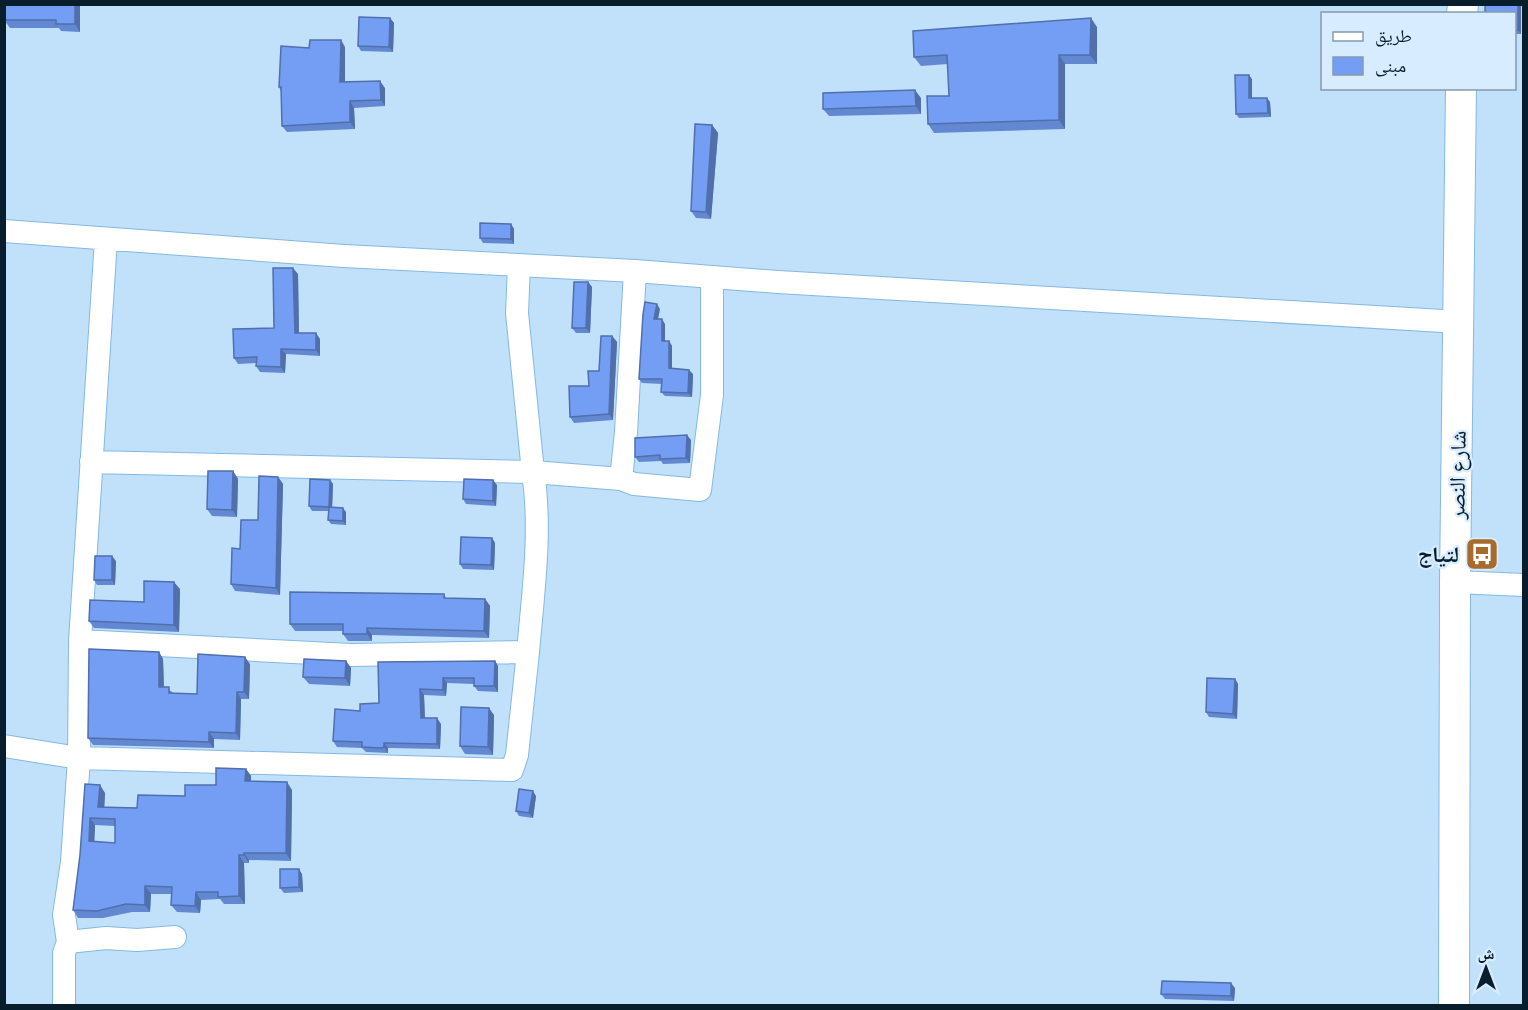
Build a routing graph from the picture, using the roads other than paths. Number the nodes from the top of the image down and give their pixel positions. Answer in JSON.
{"nodes":[{"id":1,"x":1461,"y":90,"type":"edge"},
{"id":2,"x":4,"y":231,"type":"edge"},
{"id":3,"x":106,"y":239,"type":"junction"},
{"id":4,"x":519,"y":265,"type":"junction"},
{"id":5,"x":634,"y":271,"type":"junction"},
{"id":6,"x":712,"y":278,"type":"junction"},
{"id":7,"x":1460,"y":322,"type":"junction"},
{"id":8,"x":91,"y":462,"type":"junction"},
{"id":9,"x":533,"y":472,"type":"junction"},
{"id":10,"x":621,"y":479,"type":"junction"},
{"id":11,"x":1455,"y":582,"type":"junction"},
{"id":12,"x":1524,"y":585,"type":"edge"},
{"id":13,"x":80,"y":641,"type":"junction"},
{"id":14,"x":528,"y":652,"type":"junction"},
{"id":15,"x":4,"y":746,"type":"edge"},
{"id":16,"x":79,"y":758,"type":"junction"},
{"id":17,"x":175,"y":937,"type":"dead end"},
{"id":18,"x":68,"y":942,"type":"junction"},
{"id":19,"x":64,"y":1005,"type":"edge"},
{"id":20,"x":1454,"y":1005,"type":"edge"}],
"edges":[{"from":1,"to":7,"type":"main road","name":"شارع النصر"},
{"from":2,"to":3,"type":"street"},
{"from":3,"to":4,"type":"street"},
{"from":3,"to":8,"type":"street"},
{"from":4,"to":5,"type":"street"},
{"from":4,"to":9,"type":"street"},
{"from":5,"to":6,"type":"street"},
{"from":5,"to":10,"type":"street"},
{"from":6,"to":7,"type":"street"},
{"from":6,"to":10,"type":"street"},
{"from":7,"to":11,"type":"main road","name":"شارع النصر"},
{"from":8,"to":9,"type":"street"},
{"from":8,"to":13,"type":"street"},
{"from":9,"to":10,"type":"street"},
{"from":9,"to":14,"type":"street"},
{"from":11,"to":12,"type":"street"},
{"from":11,"to":20,"type":"main road","name":"شارع النصر"},
{"from":13,"to":14,"type":"street"},
{"from":13,"to":16,"type":"street"},
{"from":14,"to":16,"type":"street"},
{"from":15,"to":16,"type":"street"},
{"from":16,"to":18,"type":"street"},
{"from":17,"to":18,"type":"street"},
{"from":18,"to":19,"type":"street"}]}
